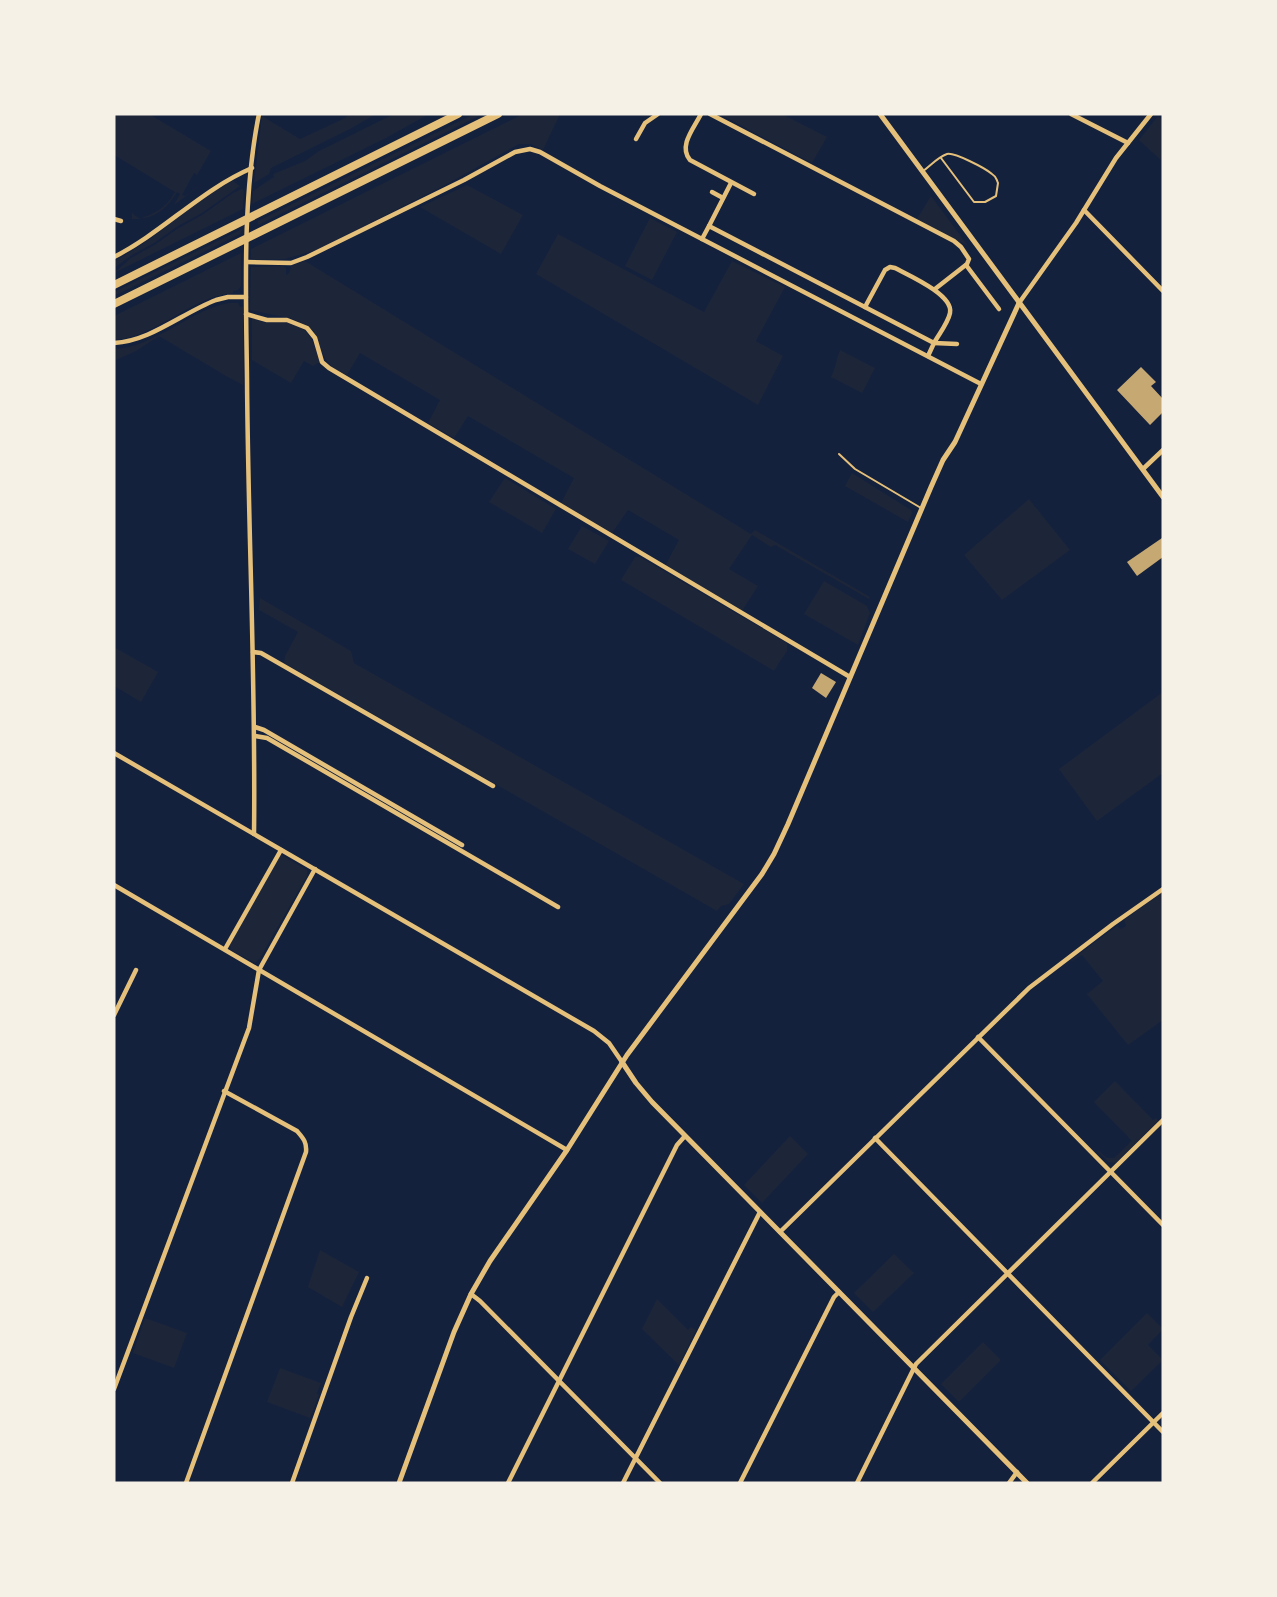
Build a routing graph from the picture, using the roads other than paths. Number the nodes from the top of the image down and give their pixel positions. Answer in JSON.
{"nodes":[{"id":1,"x":259,"y":114,"type":"edge"},
{"id":2,"x":458,"y":114,"type":"edge"},
{"id":3,"x":498,"y":114,"type":"edge"},
{"id":4,"x":658,"y":114,"type":"edge"},
{"id":5,"x":701,"y":114,"type":"edge"},
{"id":6,"x":710,"y":114,"type":"edge"},
{"id":7,"x":880,"y":114,"type":"edge"},
{"id":8,"x":1071,"y":114,"type":"edge"},
{"id":9,"x":1152,"y":114,"type":"edge"},
{"id":10,"x":636,"y":139,"type":"dead end"},
{"id":11,"x":1128,"y":143,"type":"junction"},
{"id":12,"x":941,"y":158,"type":"junction"},
{"id":13,"x":252,"y":168,"type":"junction"},
{"id":14,"x":922,"y":171,"type":"junction"},
{"id":15,"x":731,"y":183,"type":"junction"},
{"id":16,"x":712,"y":192,"type":"dead end"},
{"id":17,"x":754,"y":194,"type":"dead end"},
{"id":18,"x":723,"y":198,"type":"junction"},
{"id":19,"x":1084,"y":211,"type":"junction"},
{"id":20,"x":114,"y":219,"type":"edge"},
{"id":21,"x":121,"y":221,"type":"dead end"},
{"id":22,"x":709,"y":226,"type":"junction"},
{"id":23,"x":702,"y":239,"type":"junction"},
{"id":24,"x":114,"y":257,"type":"edge"},
{"id":25,"x":247,"y":262,"type":"junction"},
{"id":26,"x":966,"y":265,"type":"junction"},
{"id":27,"x":114,"y":285,"type":"edge"},
{"id":28,"x":935,"y":289,"type":"junction"},
{"id":29,"x":1163,"y":291,"type":"edge"},
{"id":30,"x":246,"y":297,"type":"junction"},
{"id":31,"x":114,"y":303,"type":"edge"},
{"id":32,"x":1019,"y":303,"type":"junction"},
{"id":33,"x":865,"y":307,"type":"junction"},
{"id":34,"x":999,"y":309,"type":"dead end"},
{"id":35,"x":246,"y":314,"type":"junction"},
{"id":36,"x":114,"y":343,"type":"edge"},
{"id":37,"x":934,"y":343,"type":"junction"},
{"id":38,"x":957,"y":344,"type":"dead end"},
{"id":39,"x":928,"y":356,"type":"junction"},
{"id":40,"x":981,"y":384,"type":"junction"},
{"id":41,"x":1163,"y":450,"type":"edge"},
{"id":42,"x":839,"y":454,"type":"dead end"},
{"id":43,"x":1143,"y":469,"type":"junction"},
{"id":44,"x":1163,"y":497,"type":"edge"},
{"id":45,"x":922,"y":508,"type":"junction"},
{"id":46,"x":253,"y":652,"type":"junction"},
{"id":47,"x":850,"y":677,"type":"junction"},
{"id":48,"x":255,"y":727,"type":"junction"},
{"id":49,"x":255,"y":736,"type":"junction"},
{"id":50,"x":114,"y":753,"type":"edge"},
{"id":51,"x":493,"y":786,"type":"dead end"},
{"id":52,"x":254,"y":834,"type":"junction"},
{"id":53,"x":462,"y":845,"type":"dead end"},
{"id":54,"x":281,"y":850,"type":"junction"},
{"id":55,"x":315,"y":869,"type":"junction"},
{"id":56,"x":114,"y":885,"type":"edge"},
{"id":57,"x":1163,"y":889,"type":"edge"},
{"id":58,"x":558,"y":907,"type":"dead end"},
{"id":59,"x":225,"y":950,"type":"junction"},
{"id":60,"x":136,"y":970,"type":"dead end"},
{"id":61,"x":259,"y":970,"type":"junction"},
{"id":62,"x":114,"y":1015,"type":"edge"},
{"id":63,"x":978,"y":1038,"type":"junction"},
{"id":64,"x":622,"y":1062,"type":"junction"},
{"id":65,"x":224,"y":1091,"type":"junction"},
{"id":66,"x":1163,"y":1120,"type":"edge"},
{"id":67,"x":685,"y":1136,"type":"junction"},
{"id":68,"x":875,"y":1138,"type":"junction"},
{"id":69,"x":567,"y":1150,"type":"junction"},
{"id":70,"x":1110,"y":1172,"type":"junction"},
{"id":71,"x":760,"y":1212,"type":"junction"},
{"id":72,"x":1163,"y":1226,"type":"edge"},
{"id":73,"x":780,"y":1232,"type":"junction"},
{"id":74,"x":1007,"y":1273,"type":"junction"},
{"id":75,"x":367,"y":1278,"type":"dead end"},
{"id":76,"x":839,"y":1292,"type":"junction"},
{"id":77,"x":471,"y":1294,"type":"junction"},
{"id":78,"x":914,"y":1369,"type":"junction"},
{"id":79,"x":560,"y":1382,"type":"junction"},
{"id":80,"x":114,"y":1389,"type":"edge"},
{"id":81,"x":1163,"y":1413,"type":"edge"},
{"id":82,"x":1154,"y":1423,"type":"junction"},
{"id":83,"x":1163,"y":1432,"type":"edge"},
{"id":84,"x":636,"y":1459,"type":"junction"},
{"id":85,"x":1017,"y":1472,"type":"junction"},
{"id":86,"x":186,"y":1483,"type":"edge"},
{"id":87,"x":292,"y":1483,"type":"edge"},
{"id":88,"x":399,"y":1483,"type":"edge"},
{"id":89,"x":508,"y":1483,"type":"edge"},
{"id":90,"x":623,"y":1483,"type":"edge"},
{"id":91,"x":660,"y":1483,"type":"edge"},
{"id":92,"x":740,"y":1483,"type":"edge"},
{"id":93,"x":858,"y":1483,"type":"edge"},
{"id":94,"x":1009,"y":1483,"type":"edge"},
{"id":95,"x":1027,"y":1483,"type":"edge"},
{"id":96,"x":1092,"y":1483,"type":"edge"}],
"edges":[{"from":1,"to":13,"type":"street"},
{"from":2,"to":27,"type":"highway"},
{"from":3,"to":31,"type":"highway"},
{"from":4,"to":10,"type":"street"},
{"from":5,"to":15,"type":"street"},
{"from":6,"to":26,"type":"street"},
{"from":7,"to":14,"type":"street"},
{"from":8,"to":11,"type":"street"},
{"from":9,"to":11,"type":"street"},
{"from":11,"to":19,"type":"street"},
{"from":12,"to":12,"type":"lane"},
{"from":12,"to":14,"type":"lane"},
{"from":13,"to":24,"type":"street"},
{"from":13,"to":25,"type":"street"},
{"from":14,"to":32,"type":"street"},
{"from":15,"to":17,"type":"street"},
{"from":15,"to":18,"type":"street"},
{"from":16,"to":18,"type":"street"},
{"from":18,"to":22,"type":"street"},
{"from":19,"to":29,"type":"street"},
{"from":19,"to":32,"type":"street"},
{"from":20,"to":21,"type":"street"},
{"from":22,"to":23,"type":"street"},
{"from":22,"to":33,"type":"street"},
{"from":23,"to":25,"type":"street"},
{"from":23,"to":39,"type":"street"},
{"from":25,"to":30,"type":"street"},
{"from":26,"to":28,"type":"street"},
{"from":26,"to":34,"type":"street"},
{"from":28,"to":33,"type":"street"},
{"from":28,"to":37,"type":"street"},
{"from":30,"to":35,"type":"street"},
{"from":30,"to":36,"type":"street"},
{"from":32,"to":40,"type":"street"},
{"from":32,"to":43,"type":"street"},
{"from":33,"to":37,"type":"street"},
{"from":35,"to":46,"type":"street"},
{"from":35,"to":47,"type":"street"},
{"from":37,"to":38,"type":"street"},
{"from":37,"to":39,"type":"street"},
{"from":39,"to":40,"type":"street"},
{"from":40,"to":45,"type":"street"},
{"from":41,"to":43,"type":"street"},
{"from":42,"to":45,"type":"lane"},
{"from":43,"to":44,"type":"street"},
{"from":45,"to":47,"type":"street"},
{"from":46,"to":48,"type":"street"},
{"from":46,"to":51,"type":"street"},
{"from":47,"to":64,"type":"street"},
{"from":48,"to":49,"type":"street"},
{"from":48,"to":53,"type":"street"},
{"from":49,"to":52,"type":"street"},
{"from":49,"to":58,"type":"street"},
{"from":50,"to":52,"type":"street"},
{"from":52,"to":54,"type":"street"},
{"from":54,"to":55,"type":"street"},
{"from":54,"to":59,"type":"street"},
{"from":55,"to":61,"type":"street"},
{"from":55,"to":64,"type":"street"},
{"from":56,"to":59,"type":"street"},
{"from":57,"to":63,"type":"street"},
{"from":59,"to":61,"type":"street"},
{"from":60,"to":62,"type":"street"},
{"from":61,"to":65,"type":"street"},
{"from":61,"to":69,"type":"street"},
{"from":63,"to":68,"type":"street"},
{"from":63,"to":70,"type":"street"},
{"from":64,"to":67,"type":"street"},
{"from":64,"to":69,"type":"street"},
{"from":65,"to":80,"type":"street"},
{"from":65,"to":86,"type":"street"},
{"from":66,"to":70,"type":"street"},
{"from":67,"to":71,"type":"street"},
{"from":67,"to":79,"type":"street"},
{"from":68,"to":73,"type":"street"},
{"from":68,"to":74,"type":"street"},
{"from":69,"to":77,"type":"street"},
{"from":70,"to":72,"type":"street"},
{"from":70,"to":74,"type":"street"},
{"from":71,"to":73,"type":"street"},
{"from":71,"to":84,"type":"street"},
{"from":73,"to":76,"type":"street"},
{"from":74,"to":78,"type":"street"},
{"from":74,"to":82,"type":"street"},
{"from":75,"to":87,"type":"street"},
{"from":76,"to":78,"type":"street"},
{"from":76,"to":92,"type":"street"},
{"from":77,"to":79,"type":"street"},
{"from":77,"to":88,"type":"street"},
{"from":78,"to":85,"type":"street"},
{"from":78,"to":93,"type":"street"},
{"from":79,"to":84,"type":"street"},
{"from":79,"to":89,"type":"street"},
{"from":81,"to":82,"type":"street"},
{"from":82,"to":83,"type":"street"},
{"from":82,"to":96,"type":"street"},
{"from":84,"to":90,"type":"street"},
{"from":84,"to":91,"type":"street"},
{"from":85,"to":94,"type":"street"},
{"from":85,"to":95,"type":"street"}]}
